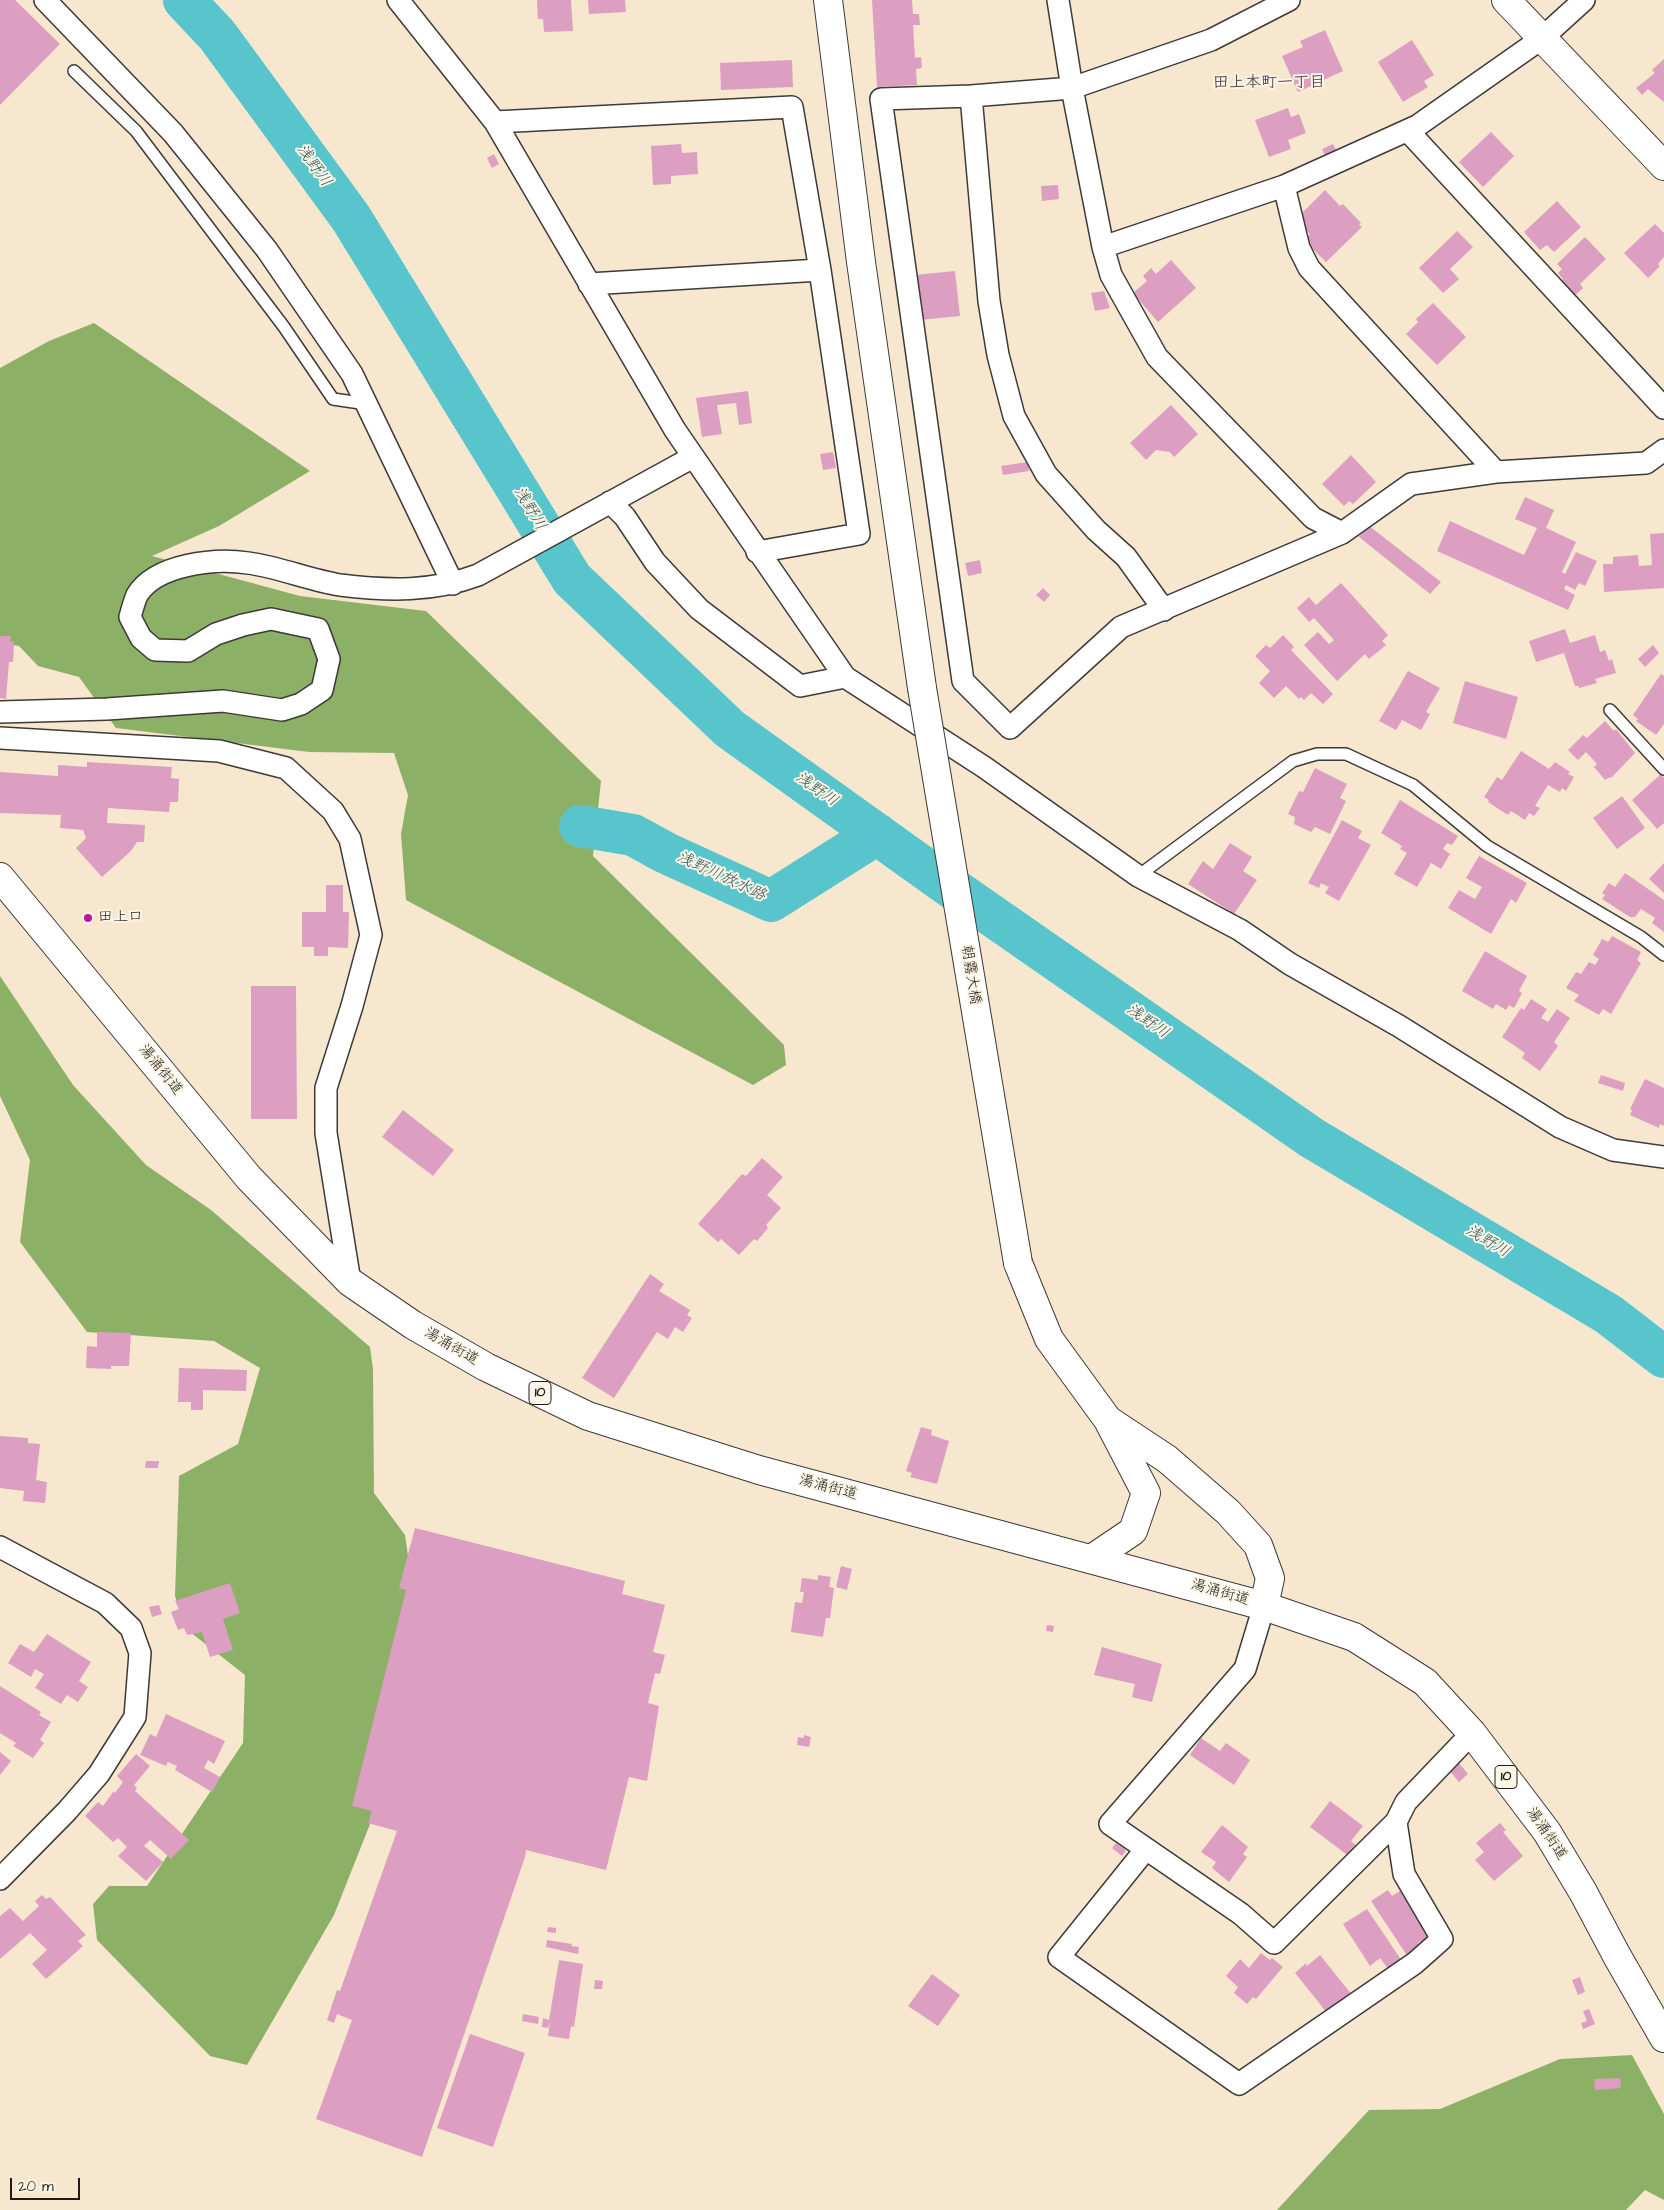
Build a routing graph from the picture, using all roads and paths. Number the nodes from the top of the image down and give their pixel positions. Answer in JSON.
{"nodes":[{"id":1,"x":45,"y":0,"type":"edge"},
{"id":2,"x":398,"y":0,"type":"edge"},
{"id":3,"x":828,"y":0,"type":"edge"},
{"id":4,"x":1058,"y":0,"type":"edge"},
{"id":5,"x":1289,"y":0,"type":"edge"},
{"id":6,"x":1506,"y":0,"type":"edge"},
{"id":7,"x":1584,"y":0,"type":"edge"},
{"id":8,"x":1541,"y":39,"type":"junction"},
{"id":9,"x":74,"y":71,"type":"dead end"},
{"id":10,"x":1072,"y":88,"type":"junction"},
{"id":11,"x":971,"y":96,"type":"junction"},
{"id":12,"x":496,"y":122,"type":"junction"},
{"id":13,"x":1408,"y":130,"type":"junction"},
{"id":14,"x":1664,"y":166,"type":"edge"},
{"id":15,"x":1284,"y":186,"type":"junction"},
{"id":16,"x":1103,"y":247,"type":"junction"},
{"id":17,"x":820,"y":270,"type":"junction"},
{"id":18,"x":589,"y":284,"type":"junction"},
{"id":19,"x":368,"y":404,"type":"junction"},
{"id":20,"x":1664,"y":408,"type":"edge"},
{"id":21,"x":1664,"y":450,"type":"edge"},
{"id":22,"x":693,"y":458,"type":"junction"},
{"id":23,"x":1496,"y":472,"type":"junction"},
{"id":24,"x":606,"y":504,"type":"junction"},
{"id":25,"x":1342,"y":533,"type":"junction"},
{"id":26,"x":757,"y":552,"type":"junction"},
{"id":27,"x":453,"y":584,"type":"junction"},
{"id":28,"x":1164,"y":610,"type":"junction"},
{"id":29,"x":845,"y":677,"type":"junction"},
{"id":30,"x":1610,"y":710,"type":"dead end"},
{"id":31,"x":0,"y":712,"type":"edge"},
{"id":32,"x":0,"y":738,"type":"edge"},
{"id":33,"x":1664,"y":769,"type":"edge"},
{"id":34,"x":1138,"y":876,"type":"junction"},
{"id":35,"x":0,"y":877,"type":"edge"},
{"id":36,"x":1664,"y":955,"type":"edge"},
{"id":37,"x":1664,"y":1157,"type":"edge"},
{"id":38,"x":350,"y":1282,"type":"junction"},
{"id":39,"x":1108,"y":1420,"type":"junction"},
{"id":40,"x":0,"y":1547,"type":"edge"},
{"id":41,"x":1093,"y":1558,"type":"junction"},
{"id":42,"x":1264,"y":1606,"type":"junction"},
{"id":43,"x":1472,"y":1733,"type":"junction"},
{"id":44,"x":1396,"y":1822,"type":"junction"},
{"id":45,"x":1146,"y":1849,"type":"junction"},
{"id":46,"x":0,"y":1879,"type":"edge"},
{"id":47,"x":1664,"y":2038,"type":"edge"}],
"edges":[{"from":1,"to":19,"type":"street"},
{"from":2,"to":12,"type":"street"},
{"from":3,"to":39,"type":"street","name":"朝霧大橋","bridge":true},
{"from":4,"to":10,"type":"street"},
{"from":5,"to":10,"type":"street"},
{"from":6,"to":8,"type":"street"},
{"from":7,"to":8,"type":"street"},
{"from":8,"to":13,"type":"street"},
{"from":8,"to":14,"type":"street"},
{"from":9,"to":19,"type":"lane"},
{"from":10,"to":11,"type":"street"},
{"from":10,"to":16,"type":"street"},
{"from":11,"to":28,"type":"street"},
{"from":11,"to":28,"type":"street"},
{"from":12,"to":17,"type":"street"},
{"from":12,"to":18,"type":"street"},
{"from":13,"to":15,"type":"street"},
{"from":13,"to":20,"type":"street"},
{"from":15,"to":16,"type":"street"},
{"from":15,"to":23,"type":"street"},
{"from":16,"to":25,"type":"street"},
{"from":17,"to":18,"type":"street"},
{"from":17,"to":26,"type":"street"},
{"from":18,"to":22,"type":"street"},
{"from":19,"to":27,"type":"street"},
{"from":21,"to":23,"type":"street"},
{"from":22,"to":24,"type":"street"},
{"from":22,"to":26,"type":"street"},
{"from":23,"to":25,"type":"street"},
{"from":24,"to":27,"type":"street"},
{"from":24,"to":29,"type":"street"},
{"from":25,"to":28,"type":"street"},
{"from":26,"to":29,"type":"street"},
{"from":27,"to":31,"type":"street"},
{"from":29,"to":34,"type":"street"},
{"from":30,"to":33,"type":"lane"},
{"from":32,"to":38,"type":"street"},
{"from":34,"to":36,"type":"lane"},
{"from":34,"to":37,"type":"street"},
{"from":35,"to":38,"type":"street","name":"湯涌街道","number":"10"},
{"from":38,"to":41,"type":"street","name":"湯涌街道","number":"10"},
{"from":39,"to":41,"type":"street"},
{"from":39,"to":42,"type":"street"},
{"from":40,"to":46,"type":"street"},
{"from":41,"to":42,"type":"street","name":"湯涌街道","number":"10"},
{"from":42,"to":43,"type":"street","name":"湯涌街道","number":"10"},
{"from":42,"to":45,"type":"street"},
{"from":43,"to":44,"type":"street"},
{"from":43,"to":47,"type":"street","name":"湯涌街道","number":"10"},
{"from":44,"to":45,"type":"street"},
{"from":44,"to":45,"type":"street"}]}
